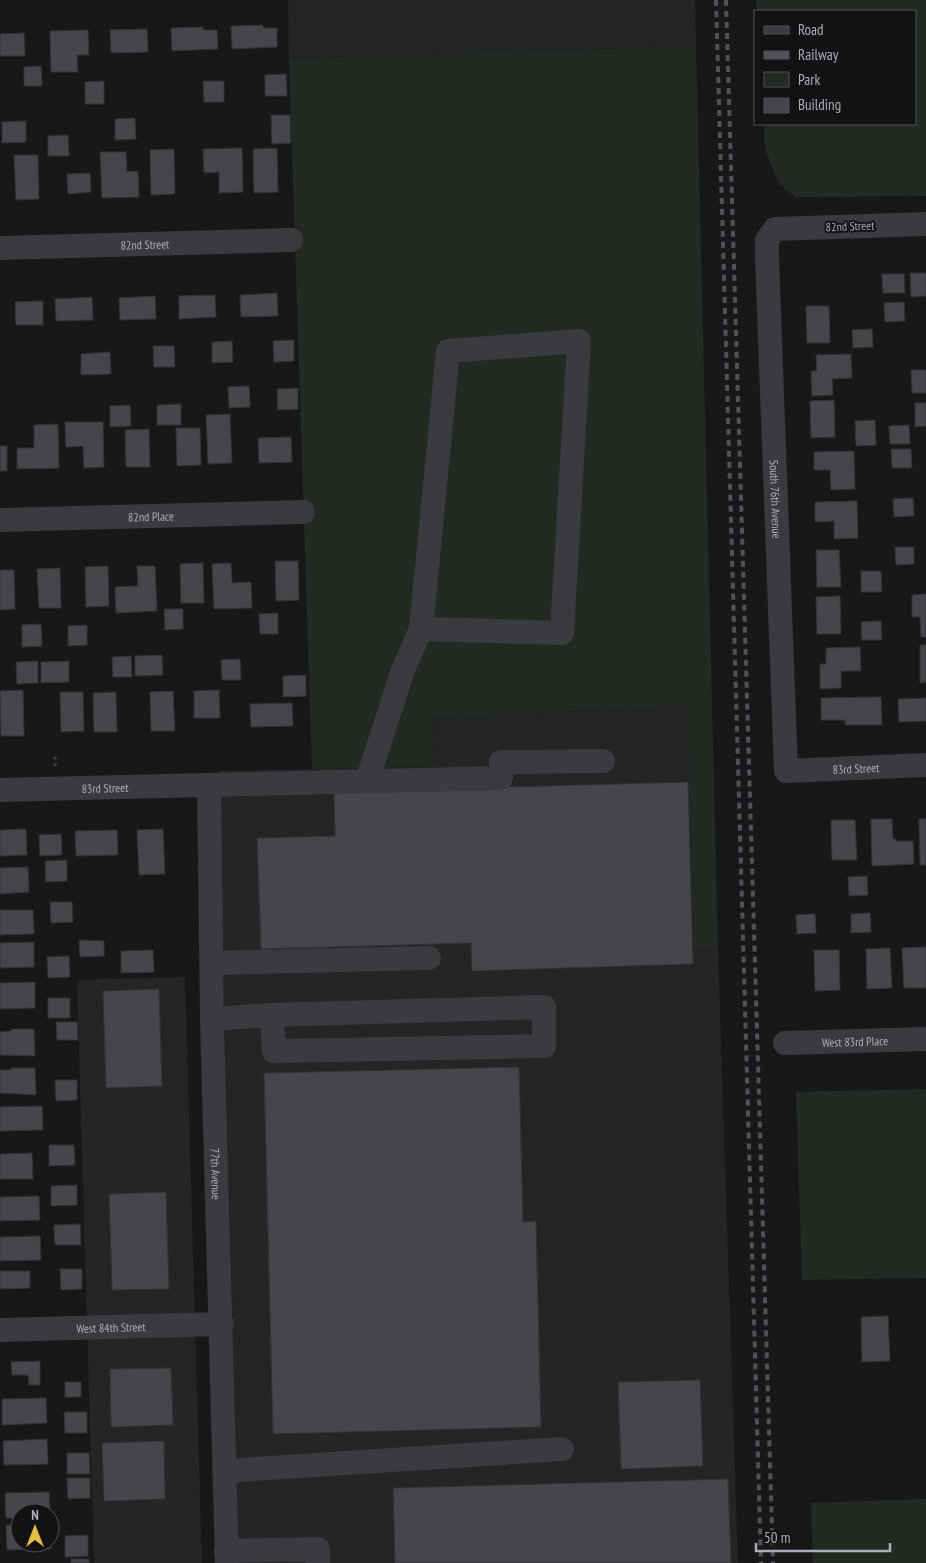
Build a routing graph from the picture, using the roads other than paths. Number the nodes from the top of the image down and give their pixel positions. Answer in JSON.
{"nodes":[{"id":1,"x":926,"y":224,"type":"edge"},
{"id":2,"x":775,"y":229,"type":"joint"},
{"id":3,"x":290,"y":240,"type":"dead end"},
{"id":4,"x":0,"y":248,"type":"edge"},
{"id":5,"x":303,"y":512,"type":"dead end"},
{"id":6,"x":0,"y":520,"type":"edge"},
{"id":7,"x":421,"y":630,"type":"junction"},
{"id":8,"x":604,"y":761,"type":"dead end"},
{"id":9,"x":926,"y":765,"type":"edge"},
{"id":10,"x":786,"y":771,"type":"joint"},
{"id":11,"x":367,"y":781,"type":"junction"},
{"id":12,"x":209,"y":785,"type":"junction"},
{"id":13,"x":0,"y":790,"type":"edge"},
{"id":14,"x":429,"y":958,"type":"dead end"},
{"id":15,"x":212,"y":963,"type":"junction"},
{"id":16,"x":272,"y":1015,"type":"junction"},
{"id":17,"x":212,"y":1019,"type":"junction"},
{"id":18,"x":926,"y":1039,"type":"edge"},
{"id":19,"x":785,"y":1043,"type":"dead end"},
{"id":20,"x":222,"y":1324,"type":"junction"},
{"id":21,"x":0,"y":1330,"type":"edge"},
{"id":22,"x":562,"y":1449,"type":"dead end"},
{"id":23,"x":224,"y":1471,"type":"junction"},
{"id":24,"x":227,"y":1557,"type":"edge"},
{"id":25,"x":318,"y":1563,"type":"edge"}],
"edges":[{"from":1,"to":2,"type":"street","name":"82nd Street"},
{"from":2,"to":10,"type":"street","name":"South 76th Avenue"},
{"from":3,"to":4,"type":"street","name":"82nd Street"},
{"from":5,"to":6,"type":"street","name":"82nd Place"},
{"from":7,"to":7,"type":"street"},
{"from":7,"to":11,"type":"street"},
{"from":8,"to":11,"type":"street","name":"83rd Street"},
{"from":9,"to":10,"type":"street","name":"83rd Street"},
{"from":11,"to":12,"type":"street","name":"83rd Street"},
{"from":12,"to":13,"type":"street","name":"83rd Street"},
{"from":12,"to":15,"type":"street","name":"77th Avenue"},
{"from":14,"to":15,"type":"street"},
{"from":15,"to":17,"type":"street","name":"77th Avenue"},
{"from":16,"to":16,"type":"street"},
{"from":16,"to":17,"type":"street"},
{"from":17,"to":20,"type":"street","name":"77th Avenue"},
{"from":18,"to":19,"type":"street","name":"West 83rd Place"},
{"from":20,"to":21,"type":"street","name":"West 84th Street"},
{"from":20,"to":23,"type":"street","name":"77th Avenue"},
{"from":22,"to":23,"type":"street"},
{"from":23,"to":24,"type":"street","name":"77th Avenue"},
{"from":24,"to":25,"type":"street"}]}
